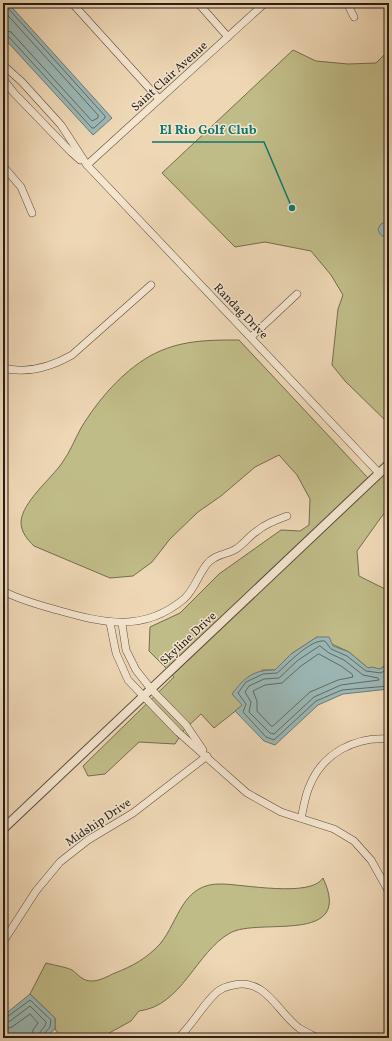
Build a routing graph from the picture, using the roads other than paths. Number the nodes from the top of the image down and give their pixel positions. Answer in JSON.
{"nodes":[{"id":1,"x":72,"y":3,"type":"edge"},
{"id":2,"x":198,"y":3,"type":"edge"},
{"id":3,"x":265,"y":3,"type":"edge"},
{"id":4,"x":346,"y":3,"type":"edge"},
{"id":5,"x":354,"y":17,"type":"dead end"},
{"id":6,"x":228,"y":37,"type":"junction"},
{"id":7,"x":3,"y":65,"type":"edge"},
{"id":8,"x":3,"y":78,"type":"edge"},
{"id":9,"x":159,"y":99,"type":"junction"},
{"id":10,"x":87,"y":165,"type":"junction"},
{"id":11,"x":3,"y":166,"type":"edge"},
{"id":12,"x":32,"y":213,"type":"dead end"},
{"id":13,"x":151,"y":285,"type":"dead end"},
{"id":14,"x":297,"y":294,"type":"dead end"},
{"id":15,"x":251,"y":337,"type":"junction"},
{"id":16,"x":3,"y":368,"type":"edge"},
{"id":17,"x":389,"y":464,"type":"edge"},
{"id":18,"x":380,"y":473,"type":"junction"},
{"id":19,"x":287,"y":516,"type":"dead end"},
{"id":20,"x":3,"y":591,"type":"edge"},
{"id":21,"x":110,"y":623,"type":"junction"},
{"id":22,"x":122,"y":624,"type":"junction"},
{"id":23,"x":129,"y":656,"type":"junction"},
{"id":24,"x":118,"y":659,"type":"junction"},
{"id":25,"x":151,"y":689,"type":"junction"},
{"id":26,"x":144,"y":696,"type":"junction"},
{"id":27,"x":389,"y":739,"type":"edge"},
{"id":28,"x":207,"y":756,"type":"junction"},
{"id":29,"x":301,"y":818,"type":"junction"},
{"id":30,"x":3,"y":829,"type":"edge"},
{"id":31,"x":389,"y":892,"type":"edge"},
{"id":32,"x":3,"y":942,"type":"edge"},
{"id":33,"x":178,"y":1038,"type":"edge"},
{"id":34,"x":318,"y":1038,"type":"edge"}],
"edges":[{"from":1,"to":9,"type":"street"},
{"from":2,"to":6,"type":"street"},
{"from":3,"to":6,"type":"street","name":"Saint Clair Avenue"},
{"from":4,"to":5,"type":"street"},
{"from":6,"to":9,"type":"street","name":"Saint Clair Avenue"},
{"from":7,"to":10,"type":"street","name":"Randag Drive"},
{"from":8,"to":10,"type":"street","name":"Randag Drive"},
{"from":9,"to":10,"type":"street","name":"Saint Clair Avenue"},
{"from":10,"to":15,"type":"street","name":"Randag Drive"},
{"from":11,"to":12,"type":"street"},
{"from":13,"to":16,"type":"street"},
{"from":14,"to":15,"type":"street"},
{"from":15,"to":18,"type":"street","name":"Randag Drive"},
{"from":17,"to":18,"type":"street","name":"Skyline Drive"},
{"from":18,"to":25,"type":"street","name":"Skyline Drive"},
{"from":19,"to":22,"type":"street"},
{"from":20,"to":21,"type":"street"},
{"from":21,"to":22,"type":"street"},
{"from":21,"to":24,"type":"street"},
{"from":22,"to":23,"type":"street"},
{"from":23,"to":24,"type":"street"},
{"from":23,"to":25,"type":"street"},
{"from":24,"to":26,"type":"street"},
{"from":25,"to":26,"type":"street","name":"Skyline Drive"},
{"from":25,"to":28,"type":"street"},
{"from":26,"to":28,"type":"street"},
{"from":26,"to":30,"type":"street","name":"Skyline Drive"},
{"from":27,"to":29,"type":"street"},
{"from":28,"to":29,"type":"street"},
{"from":28,"to":32,"type":"street","name":"Midship Drive"},
{"from":29,"to":31,"type":"street"},
{"from":33,"to":34,"type":"street"}]}
